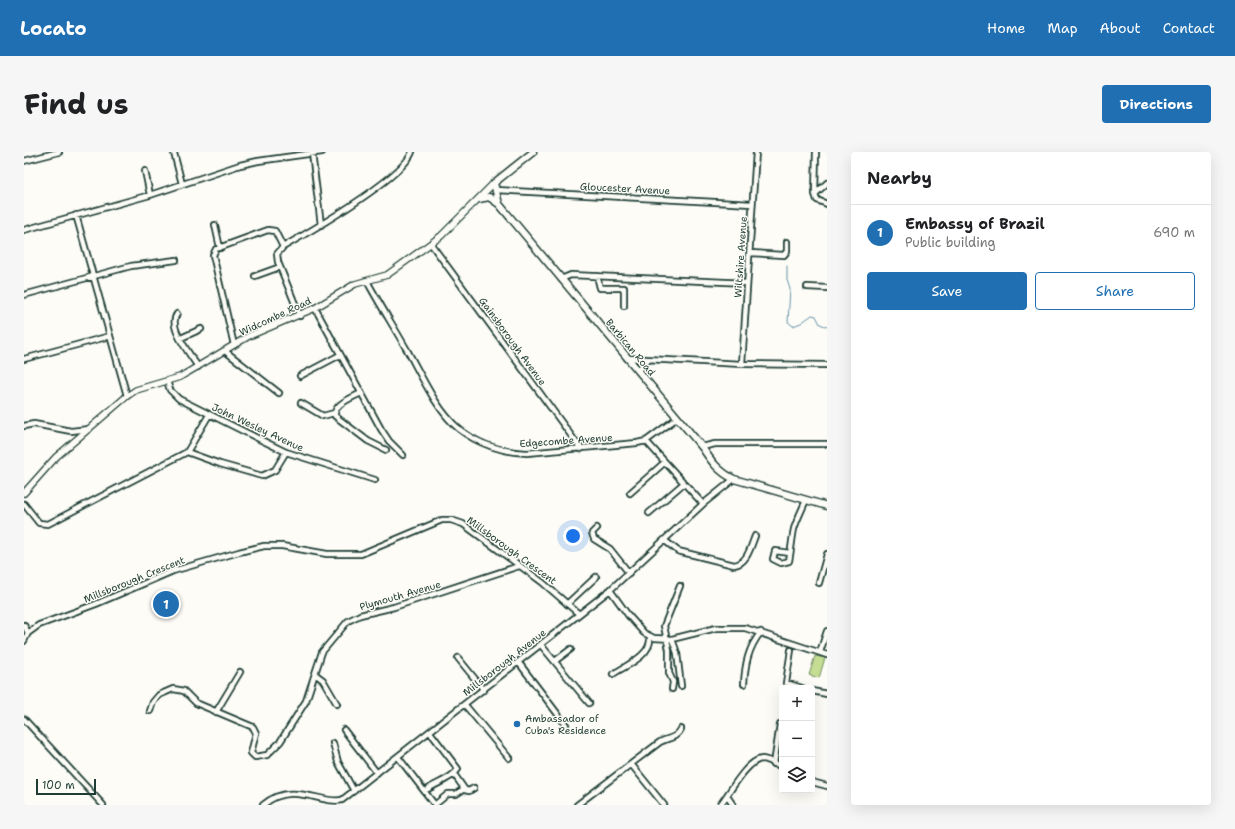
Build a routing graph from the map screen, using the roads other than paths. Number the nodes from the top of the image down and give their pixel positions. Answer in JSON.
{"nodes":[{"id":1,"x":59,"y":152,"type":"edge"},
{"id":2,"x":322,"y":152,"type":"edge"},
{"id":3,"x":412,"y":152,"type":"edge"},
{"id":4,"x":533,"y":152,"type":"edge"},
{"id":5,"x":756,"y":152,"type":"edge"},
{"id":6,"x":816,"y":152,"type":"edge"},
{"id":7,"x":174,"y":153,"type":"dead end"},
{"id":8,"x":312,"y":153,"type":"junction"},
{"id":9,"x":24,"y":161,"type":"edge"},
{"id":10,"x":145,"y":171,"type":"dead end"},
{"id":11,"x":494,"y":183,"type":"junction"},
{"id":12,"x":827,"y":183,"type":"edge"},
{"id":13,"x":182,"y":184,"type":"junction"},
{"id":14,"x":496,"y":190,"type":"junction"},
{"id":15,"x":815,"y":194,"type":"junction"},
{"id":16,"x":150,"y":195,"type":"junction"},
{"id":17,"x":479,"y":199,"type":"junction"},
{"id":18,"x":499,"y":204,"type":"junction"},
{"id":19,"x":752,"y":204,"type":"junction"},
{"id":20,"x":827,"y":204,"type":"edge"},
{"id":21,"x":76,"y":215,"type":"junction"},
{"id":22,"x":215,"y":225,"type":"dead end"},
{"id":23,"x":321,"y":225,"type":"junction"},
{"id":24,"x":24,"y":230,"type":"edge"},
{"id":25,"x":787,"y":242,"type":"dead end"},
{"id":26,"x":430,"y":244,"type":"junction"},
{"id":27,"x":220,"y":248,"type":"junction"},
{"id":28,"x":283,"y":248,"type":"junction"},
{"id":29,"x":750,"y":253,"type":"junction"},
{"id":30,"x":176,"y":260,"type":"dead end"},
{"id":31,"x":280,"y":267,"type":"junction"},
{"id":32,"x":93,"y":276,"type":"junction"},
{"id":33,"x":255,"y":276,"type":"dead end"},
{"id":34,"x":597,"y":276,"type":"junction"},
{"id":35,"x":561,"y":279,"type":"junction"},
{"id":36,"x":367,"y":281,"type":"junction"},
{"id":37,"x":747,"y":284,"type":"junction"},
{"id":38,"x":807,"y":287,"type":"dead end"},
{"id":39,"x":827,"y":288,"type":"edge"},
{"id":40,"x":24,"y":295,"type":"edge"},
{"id":41,"x":624,"y":306,"type":"dead end"},
{"id":42,"x":315,"y":308,"type":"junction"},
{"id":43,"x":177,"y":314,"type":"dead end"},
{"id":44,"x":300,"y":316,"type":"junction"},
{"id":45,"x":201,"y":329,"type":"dead end"},
{"id":46,"x":110,"y":336,"type":"junction"},
{"id":47,"x":181,"y":338,"type":"junction"},
{"id":48,"x":234,"y":345,"type":"junction"},
{"id":49,"x":225,"y":351,"type":"junction"},
{"id":50,"x":340,"y":355,"type":"junction"},
{"id":51,"x":627,"y":358,"type":"junction"},
{"id":52,"x":24,"y":359,"type":"edge"},
{"id":53,"x":651,"y":360,"type":"junction"},
{"id":54,"x":742,"y":364,"type":"junction"},
{"id":55,"x":827,"y":365,"type":"edge"},
{"id":56,"x":198,"y":367,"type":"junction"},
{"id":57,"x":639,"y":372,"type":"junction"},
{"id":58,"x":300,"y":376,"type":"dead end"},
{"id":59,"x":167,"y":381,"type":"junction"},
{"id":60,"x":279,"y":393,"type":"dead end"},
{"id":61,"x":361,"y":393,"type":"junction"},
{"id":62,"x":127,"y":396,"type":"junction"},
{"id":63,"x":301,"y":403,"type":"dead end"},
{"id":64,"x":334,"y":413,"type":"junction"},
{"id":65,"x":209,"y":415,"type":"junction"},
{"id":66,"x":677,"y":418,"type":"junction"},
{"id":67,"x":24,"y":426,"type":"edge"},
{"id":68,"x":90,"y":429,"type":"junction"},
{"id":69,"x":646,"y":441,"type":"junction"},
{"id":70,"x":827,"y":444,"type":"edge"},
{"id":71,"x":702,"y":447,"type":"junction"},
{"id":72,"x":581,"y":449,"type":"junction"},
{"id":73,"x":386,"y":450,"type":"dead end"},
{"id":74,"x":187,"y":452,"type":"junction"},
{"id":75,"x":286,"y":452,"type":"junction"},
{"id":76,"x":403,"y":455,"type":"dead end"},
{"id":77,"x":665,"y":462,"type":"junction"},
{"id":78,"x":734,"y":479,"type":"junction"},
{"id":79,"x":374,"y":480,"type":"dead end"},
{"id":80,"x":684,"y":483,"type":"junction"},
{"id":81,"x":630,"y":492,"type":"dead end"},
{"id":82,"x":24,"y":493,"type":"edge"},
{"id":83,"x":806,"y":500,"type":"junction"},
{"id":84,"x":24,"y":504,"type":"edge"},
{"id":85,"x":703,"y":504,"type":"junction"},
{"id":86,"x":827,"y":506,"type":"edge"},
{"id":87,"x":649,"y":513,"type":"dead end"},
{"id":88,"x":597,"y":528,"type":"dead end"},
{"id":89,"x":755,"y":536,"type":"dead end"},
{"id":90,"x":664,"y":540,"type":"junction"},
{"id":91,"x":790,"y":553,"type":"dead end"},
{"id":92,"x":827,"y":554,"type":"edge"},
{"id":93,"x":519,"y":566,"type":"junction"},
{"id":94,"x":630,"y":573,"type":"junction"},
{"id":95,"x":596,"y":577,"type":"dead end"},
{"id":96,"x":819,"y":583,"type":"dead end"},
{"id":97,"x":680,"y":586,"type":"dead end"},
{"id":98,"x":610,"y":590,"type":"junction"},
{"id":99,"x":567,"y":604,"type":"junction"},
{"id":100,"x":579,"y":614,"type":"junction"},
{"id":101,"x":24,"y":625,"type":"edge"},
{"id":102,"x":827,"y":631,"type":"edge"},
{"id":103,"x":761,"y":632,"type":"junction"},
{"id":104,"x":28,"y":633,"type":"junction"},
{"id":105,"x":650,"y":637,"type":"junction"},
{"id":106,"x":672,"y":639,"type":"junction"},
{"id":107,"x":667,"y":640,"type":"junction"},
{"id":108,"x":24,"y":641,"type":"edge"},
{"id":109,"x":541,"y":645,"type":"junction"},
{"id":110,"x":571,"y":649,"type":"dead end"},
{"id":111,"x":791,"y":650,"type":"dead end"},
{"id":112,"x":820,"y":652,"type":"junction"},
{"id":113,"x":827,"y":655,"type":"edge"},
{"id":114,"x":458,"y":658,"type":"dead end"},
{"id":115,"x":555,"y":662,"type":"junction"},
{"id":116,"x":519,"y":663,"type":"junction"},
{"id":117,"x":466,"y":668,"type":"junction"},
{"id":118,"x":240,"y":672,"type":"dead end"},
{"id":119,"x":461,"y":672,"type":"dead end"},
{"id":120,"x":315,"y":674,"type":"junction"},
{"id":121,"x":613,"y":674,"type":"dead end"},
{"id":122,"x":744,"y":684,"type":"dead end"},
{"id":123,"x":792,"y":685,"type":"edge"},
{"id":124,"x":681,"y":686,"type":"dead end"},
{"id":125,"x":672,"y":689,"type":"dead end"},
{"id":126,"x":484,"y":690,"type":"junction"},
{"id":127,"x":815,"y":692,"type":"edge"},
{"id":128,"x":827,"y":694,"type":"edge"},
{"id":129,"x":589,"y":703,"type":"dead end"},
{"id":130,"x":337,"y":704,"type":"dead end"},
{"id":131,"x":466,"y":706,"type":"junction"},
{"id":132,"x":150,"y":711,"type":"dead end"},
{"id":133,"x":216,"y":712,"type":"junction"},
{"id":134,"x":24,"y":719,"type":"edge"},
{"id":135,"x":566,"y":725,"type":"dead end"},
{"id":136,"x":681,"y":729,"type":"dead end"},
{"id":137,"x":344,"y":730,"type":"dead end"},
{"id":138,"x":779,"y":731,"type":"edge"},
{"id":139,"x":431,"y":733,"type":"junction"},
{"id":140,"x":333,"y":743,"type":"dead end"},
{"id":141,"x":398,"y":757,"type":"junction"},
{"id":142,"x":509,"y":758,"type":"dead end"},
{"id":143,"x":631,"y":764,"type":"junction"},
{"id":144,"x":774,"y":764,"type":"junction"},
{"id":145,"x":779,"y":766,"type":"edge"},
{"id":146,"x":376,"y":773,"type":"junction"},
{"id":147,"x":454,"y":774,"type":"junction"},
{"id":148,"x":815,"y":783,"type":"edge"},
{"id":149,"x":827,"y":786,"type":"edge"},
{"id":150,"x":464,"y":788,"type":"junction"},
{"id":151,"x":474,"y":788,"type":"dead end"},
{"id":152,"x":428,"y":790,"type":"dead end"},
{"id":153,"x":354,"y":791,"type":"junction"},
{"id":154,"x":728,"y":796,"type":"junction"},
{"id":155,"x":436,"y":804,"type":"edge"},
{"id":156,"x":103,"y":805,"type":"edge"},
{"id":157,"x":263,"y":805,"type":"edge"},
{"id":158,"x":577,"y":805,"type":"edge"},
{"id":159,"x":664,"y":805,"type":"edge"},
{"id":160,"x":720,"y":805,"type":"edge"},
{"id":161,"x":733,"y":805,"type":"edge"}],
"edges":[{"from":1,"to":9,"type":"street"},
{"from":2,"to":8,"type":"street"},
{"from":3,"to":23,"type":"street"},
{"from":4,"to":11,"type":"main road"},
{"from":5,"to":19,"type":"street","name":"Wiltshire Avenue"},
{"from":6,"to":15,"type":"street"},
{"from":7,"to":13,"type":"street"},
{"from":8,"to":13,"type":"street"},
{"from":8,"to":23,"type":"street"},
{"from":10,"to":16,"type":"street"},
{"from":11,"to":14,"type":"main road","name":"Barbican Road"},
{"from":11,"to":17,"type":"street","name":"Widcombe Road"},
{"from":12,"to":15,"type":"street"},
{"from":13,"to":16,"type":"street"},
{"from":14,"to":18,"type":"main road","name":"Barbican Road"},
{"from":14,"to":19,"type":"street","name":"Gloucester Avenue"},
{"from":15,"to":20,"type":"street"},
{"from":16,"to":21,"type":"street"},
{"from":17,"to":18,"type":"main road"},
{"from":17,"to":26,"type":"street","name":"Widcombe Road"},
{"from":18,"to":35,"type":"main road","name":"Barbican Road"},
{"from":19,"to":29,"type":"street","name":"Wiltshire Avenue"},
{"from":21,"to":24,"type":"street"},
{"from":21,"to":32,"type":"street"},
{"from":22,"to":27,"type":"street"},
{"from":23,"to":28,"type":"street"},
{"from":25,"to":29,"type":"street"},
{"from":26,"to":36,"type":"street","name":"Widcombe Road"},
{"from":26,"to":72,"type":"street","name":"Gainsborough Avenue"},
{"from":27,"to":28,"type":"street"},
{"from":27,"to":48,"type":"street"},
{"from":28,"to":31,"type":"street"},
{"from":29,"to":37,"type":"street","name":"Wiltshire Avenue"},
{"from":30,"to":32,"type":"street"},
{"from":31,"to":33,"type":"street"},
{"from":31,"to":44,"type":"street"},
{"from":32,"to":40,"type":"street"},
{"from":32,"to":46,"type":"street"},
{"from":34,"to":35,"type":"street"},
{"from":34,"to":37,"type":"street"},
{"from":34,"to":41,"type":"street"},
{"from":35,"to":51,"type":"main road","name":"Barbican Road"},
{"from":36,"to":42,"type":"street","name":"Widcombe Road"},
{"from":36,"to":72,"type":"street","name":"Edgecombe Avenue"},
{"from":37,"to":54,"type":"street","name":"Wiltshire Avenue"},
{"from":38,"to":39,"type":"street"},
{"from":42,"to":44,"type":"street","name":"Widcombe Road"},
{"from":42,"to":50,"type":"street"},
{"from":43,"to":47,"type":"street"},
{"from":44,"to":48,"type":"street","name":"Widcombe Road"},
{"from":45,"to":47,"type":"street"},
{"from":46,"to":52,"type":"street"},
{"from":46,"to":62,"type":"street"},
{"from":47,"to":56,"type":"street"},
{"from":48,"to":49,"type":"street","name":"Widcombe Road"},
{"from":49,"to":56,"type":"street","name":"Widcombe Road"},
{"from":49,"to":60,"type":"street"},
{"from":50,"to":58,"type":"street"},
{"from":50,"to":61,"type":"street"},
{"from":51,"to":53,"type":"street"},
{"from":51,"to":57,"type":"main road","name":"Barbican Road"},
{"from":53,"to":54,"type":"street"},
{"from":53,"to":57,"type":"street"},
{"from":54,"to":55,"type":"street"},
{"from":56,"to":59,"type":"street","name":"Widcombe Road"},
{"from":57,"to":66,"type":"main road","name":"Barbican Road"},
{"from":59,"to":62,"type":"street","name":"Widcombe Road"},
{"from":59,"to":65,"type":"street","name":"John Wesley Avenue"},
{"from":61,"to":64,"type":"street"},
{"from":61,"to":76,"type":"street"},
{"from":62,"to":68,"type":"street","name":"Widcombe Road"},
{"from":63,"to":64,"type":"street"},
{"from":64,"to":73,"type":"street"},
{"from":65,"to":74,"type":"street"},
{"from":65,"to":75,"type":"street","name":"John Wesley Avenue"},
{"from":66,"to":69,"type":"street","name":"Edgecombe Avenue"},
{"from":66,"to":71,"type":"main road","name":"Barbican Road"},
{"from":67,"to":68,"type":"street"},
{"from":68,"to":82,"type":"street","name":"Widcombe Road"},
{"from":69,"to":72,"type":"street","name":"Edgecombe Avenue"},
{"from":69,"to":77,"type":"street"},
{"from":70,"to":71,"type":"street"},
{"from":71,"to":78,"type":"main road","name":"Barbican Road"},
{"from":74,"to":75,"type":"street"},
{"from":74,"to":84,"type":"street"},
{"from":75,"to":79,"type":"street","name":"John Wesley Avenue"},
{"from":77,"to":80,"type":"street"},
{"from":77,"to":81,"type":"street"},
{"from":78,"to":83,"type":"main road","name":"Barbican Road"},
{"from":78,"to":85,"type":"street","name":"Millsborough Avenue"},
{"from":80,"to":85,"type":"street"},
{"from":80,"to":87,"type":"street"},
{"from":83,"to":86,"type":"main road","name":"Barbican Road"},
{"from":83,"to":91,"type":"street"},
{"from":85,"to":90,"type":"street","name":"Millsborough Avenue"},
{"from":88,"to":94,"type":"street"},
{"from":89,"to":90,"type":"street"},
{"from":90,"to":94,"type":"street","name":"Millsborough Avenue"},
{"from":92,"to":96,"type":"street"},
{"from":93,"to":99,"type":"street","name":"Millsborough Crescent"},
{"from":93,"to":104,"type":"street","name":"Millsborough Crescent"},
{"from":93,"to":120,"type":"street","name":"Plymouth Avenue"},
{"from":94,"to":98,"type":"street","name":"Millsborough Avenue"},
{"from":95,"to":99,"type":"street"},
{"from":97,"to":107,"type":"street"},
{"from":98,"to":100,"type":"street","name":"Millsborough Avenue"},
{"from":98,"to":105,"type":"street"},
{"from":99,"to":100,"type":"street","name":"Millsborough Crescent"},
{"from":100,"to":109,"type":"street","name":"Millsborough Avenue"},
{"from":101,"to":104,"type":"street"},
{"from":102,"to":112,"type":"street"},
{"from":103,"to":106,"type":"street"},
{"from":103,"to":112,"type":"street"},
{"from":103,"to":122,"type":"street"},
{"from":104,"to":108,"type":"street"},
{"from":105,"to":107,"type":"street"},
{"from":105,"to":121,"type":"street"},
{"from":106,"to":107,"type":"street"},
{"from":106,"to":124,"type":"street"},
{"from":107,"to":125,"type":"street"},
{"from":109,"to":115,"type":"street"},
{"from":109,"to":116,"type":"street","name":"Millsborough Avenue"},
{"from":110,"to":115,"type":"street"},
{"from":111,"to":123,"type":"street"},
{"from":112,"to":113,"type":"street"},
{"from":114,"to":117,"type":"street"},
{"from":115,"to":129,"type":"street"},
{"from":116,"to":126,"type":"street","name":"Millsborough Avenue"},
{"from":116,"to":135,"type":"street"},
{"from":117,"to":119,"type":"street"},
{"from":117,"to":126,"type":"street"},
{"from":118,"to":133,"type":"street"},
{"from":120,"to":130,"type":"street"},
{"from":120,"to":133,"type":"street","name":"Plymouth Avenue"},
{"from":126,"to":131,"type":"street","name":"Millsborough Avenue"},
{"from":127,"to":128,"type":"street"},
{"from":131,"to":139,"type":"street","name":"Millsborough Avenue"},
{"from":131,"to":142,"type":"street"},
{"from":132,"to":133,"type":"street","name":"Plymouth Avenue"},
{"from":134,"to":156,"type":"street"},
{"from":136,"to":143,"type":"street"},
{"from":137,"to":146,"type":"street"},
{"from":138,"to":144,"type":"street"},
{"from":139,"to":141,"type":"street","name":"Millsborough Avenue"},
{"from":139,"to":147,"type":"street"},
{"from":140,"to":153,"type":"street"},
{"from":141,"to":146,"type":"street","name":"Millsborough Avenue"},
{"from":141,"to":155,"type":"street"},
{"from":143,"to":158,"type":"street"},
{"from":143,"to":159,"type":"street"},
{"from":144,"to":145,"type":"street"},
{"from":144,"to":154,"type":"street"},
{"from":146,"to":153,"type":"street","name":"Millsborough Avenue"},
{"from":147,"to":150,"type":"street"},
{"from":147,"to":152,"type":"street"},
{"from":148,"to":149,"type":"street"},
{"from":150,"to":151,"type":"street"},
{"from":150,"to":155,"type":"street"},
{"from":153,"to":157,"type":"street","name":"Millsborough Avenue"},
{"from":154,"to":160,"type":"street"},
{"from":154,"to":161,"type":"street"}]}
